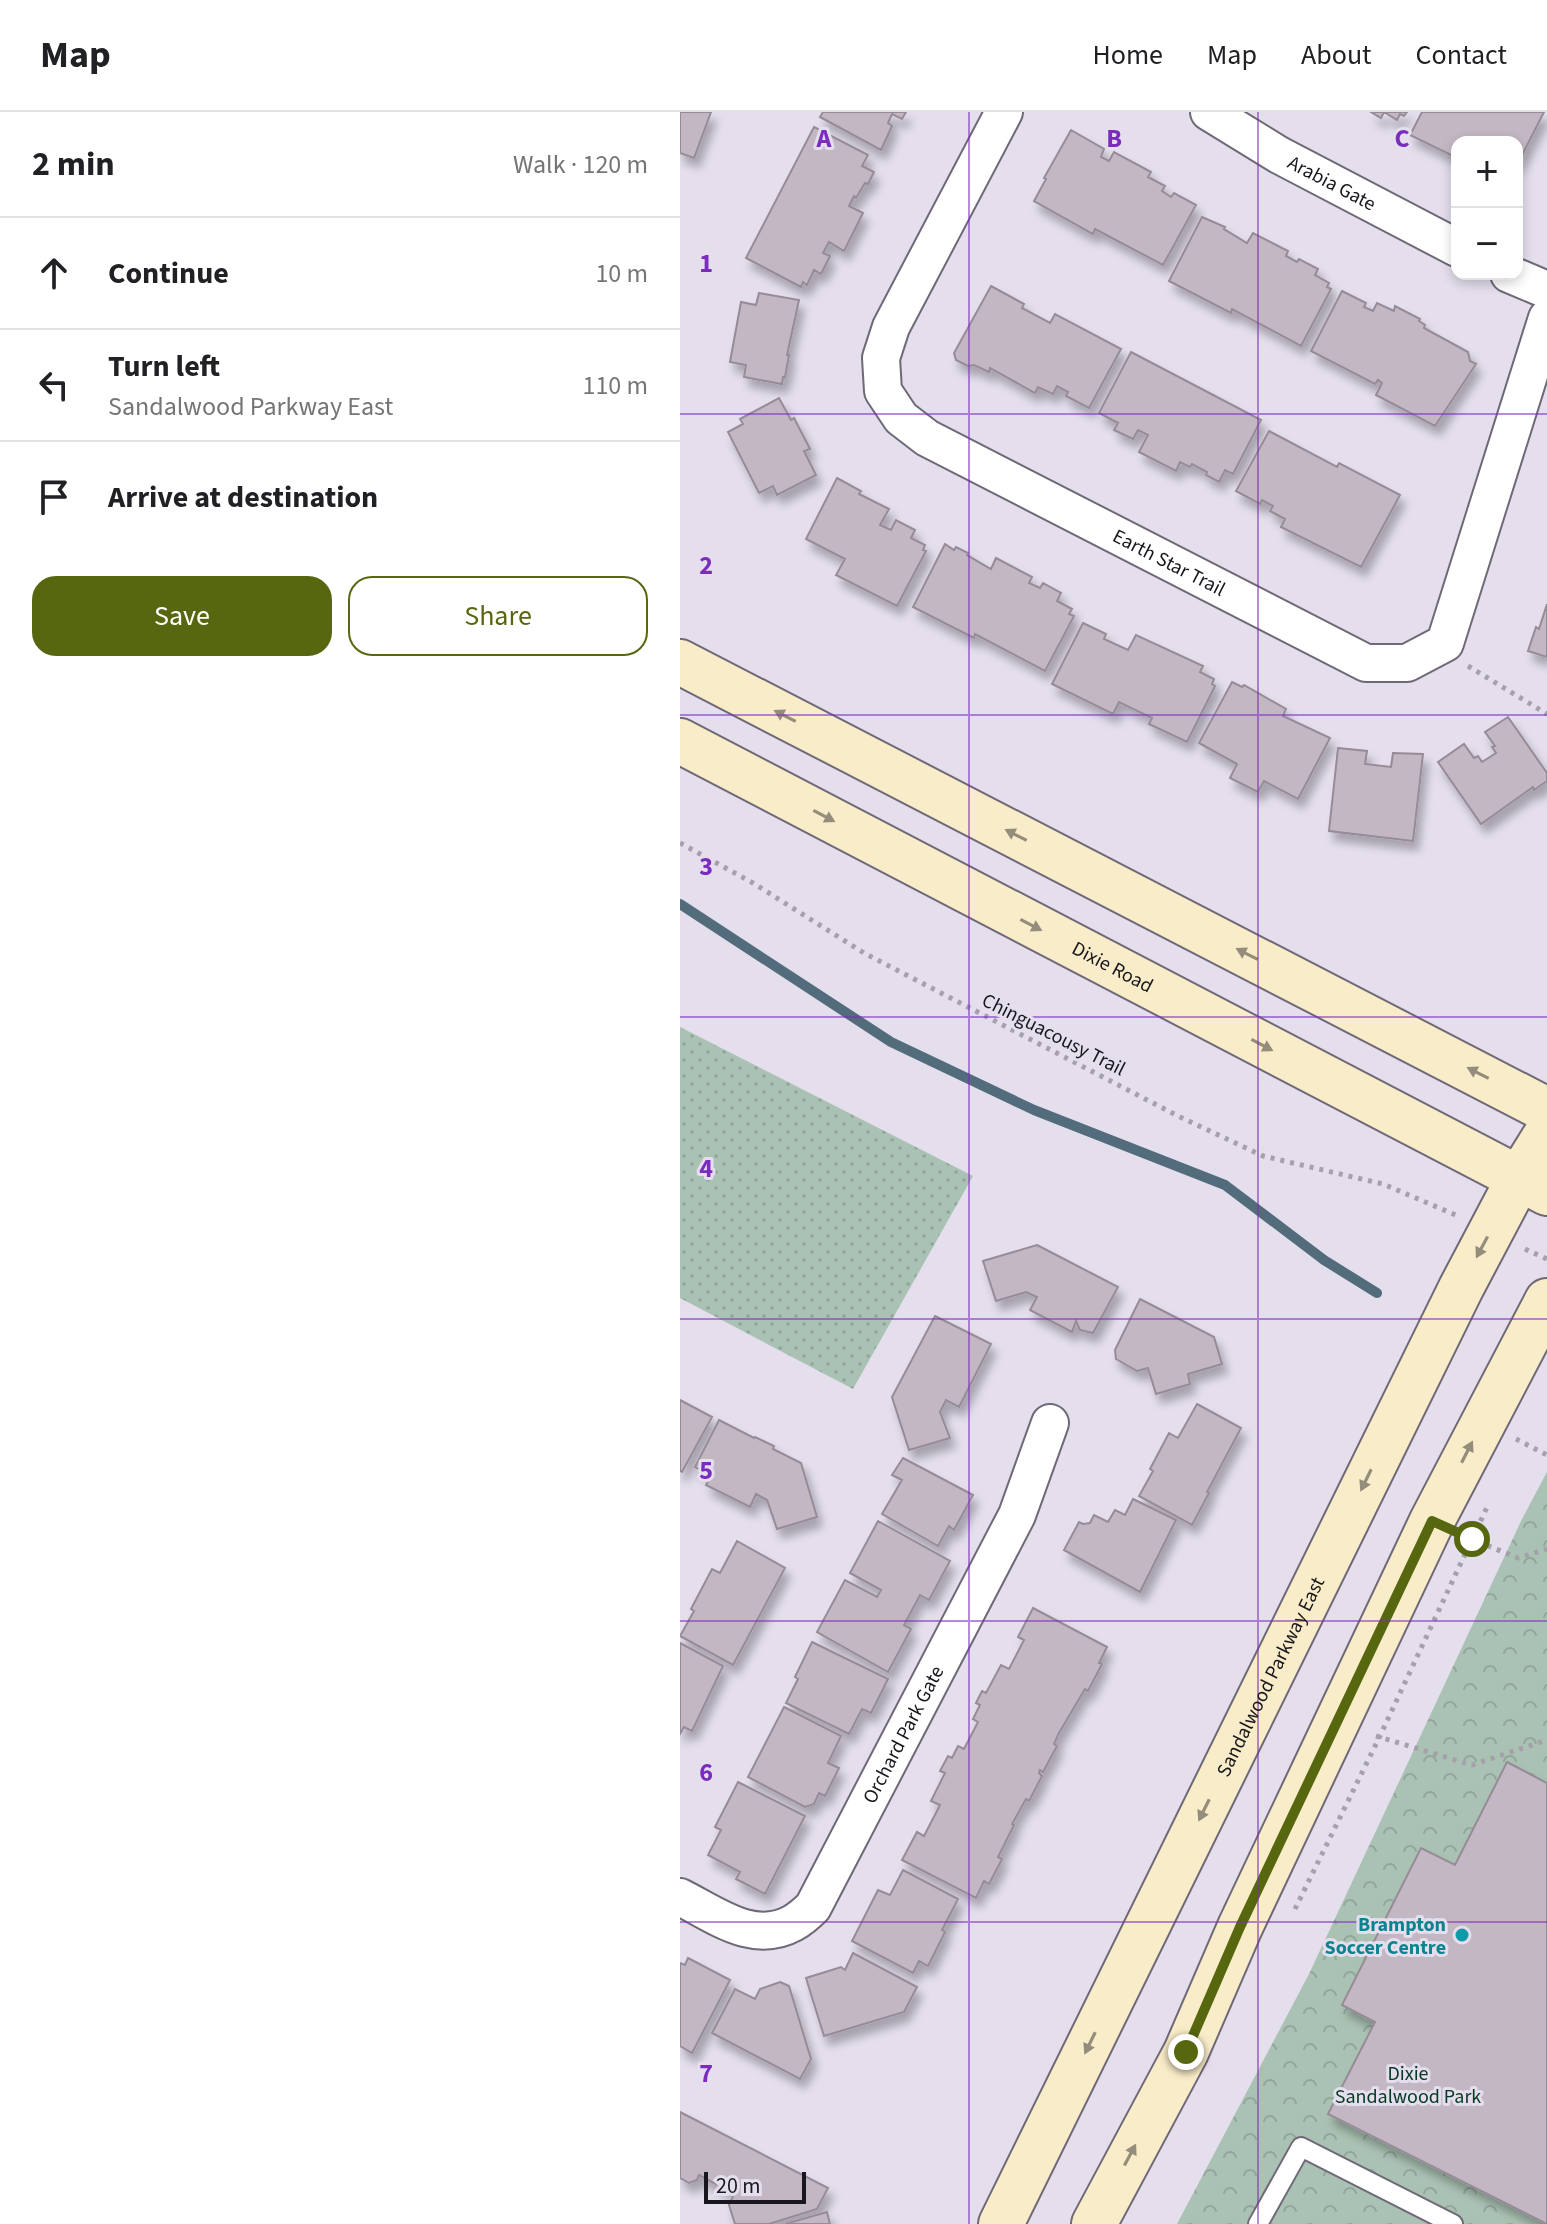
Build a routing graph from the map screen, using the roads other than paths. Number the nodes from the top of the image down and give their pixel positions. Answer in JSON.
{"nodes":[{"id":1,"x":1004,"y":112,"type":"edge"},
{"id":2,"x":1209,"y":112,"type":"edge"},
{"id":3,"x":1451,"y":245,"type":"edge"},
{"id":4,"x":1523,"y":280,"type":"edge"},
{"id":5,"x":1547,"y":290,"type":"edge"},
{"id":6,"x":1547,"y":318,"type":"edge"},
{"id":7,"x":680,"y":662,"type":"edge"},
{"id":8,"x":680,"y":741,"type":"edge"},
{"id":9,"x":1547,"y":1110,"type":"edge"},
{"id":10,"x":1547,"y":1133,"type":"edge"},
{"id":11,"x":1533,"y":1186,"type":"edge"},
{"id":12,"x":1547,"y":1301,"type":"edge"},
{"id":13,"x":1050,"y":1423,"type":"dead end"},
{"id":14,"x":680,"y":1897,"type":"edge"},
{"id":15,"x":1001,"y":2224,"type":"edge"},
{"id":16,"x":1094,"y":2224,"type":"edge"},
{"id":17,"x":1258,"y":2224,"type":"edge"},
{"id":18,"x":1453,"y":2224,"type":"edge"}],
"edges":[{"from":1,"to":6,"type":"street","name":"Earth Star Trail"},
{"from":2,"to":3,"type":"street","name":"Arabia Gate"},
{"from":4,"to":5,"type":"street"},
{"from":9,"to":7,"type":"main road","one_way":true},
{"from":8,"to":11,"type":"main road","name":"Dixie Road","one_way":true},
{"from":10,"to":11,"type":"main road","name":"Sandalwood Parkway East"},
{"from":11,"to":15,"type":"main road","name":"Sandalwood Parkway East","one_way":true},
{"from":16,"to":12,"type":"main road","one_way":true},
{"from":13,"to":14,"type":"street","name":"Orchard Park Gate"},
{"from":17,"to":18,"type":"lane"}]}
